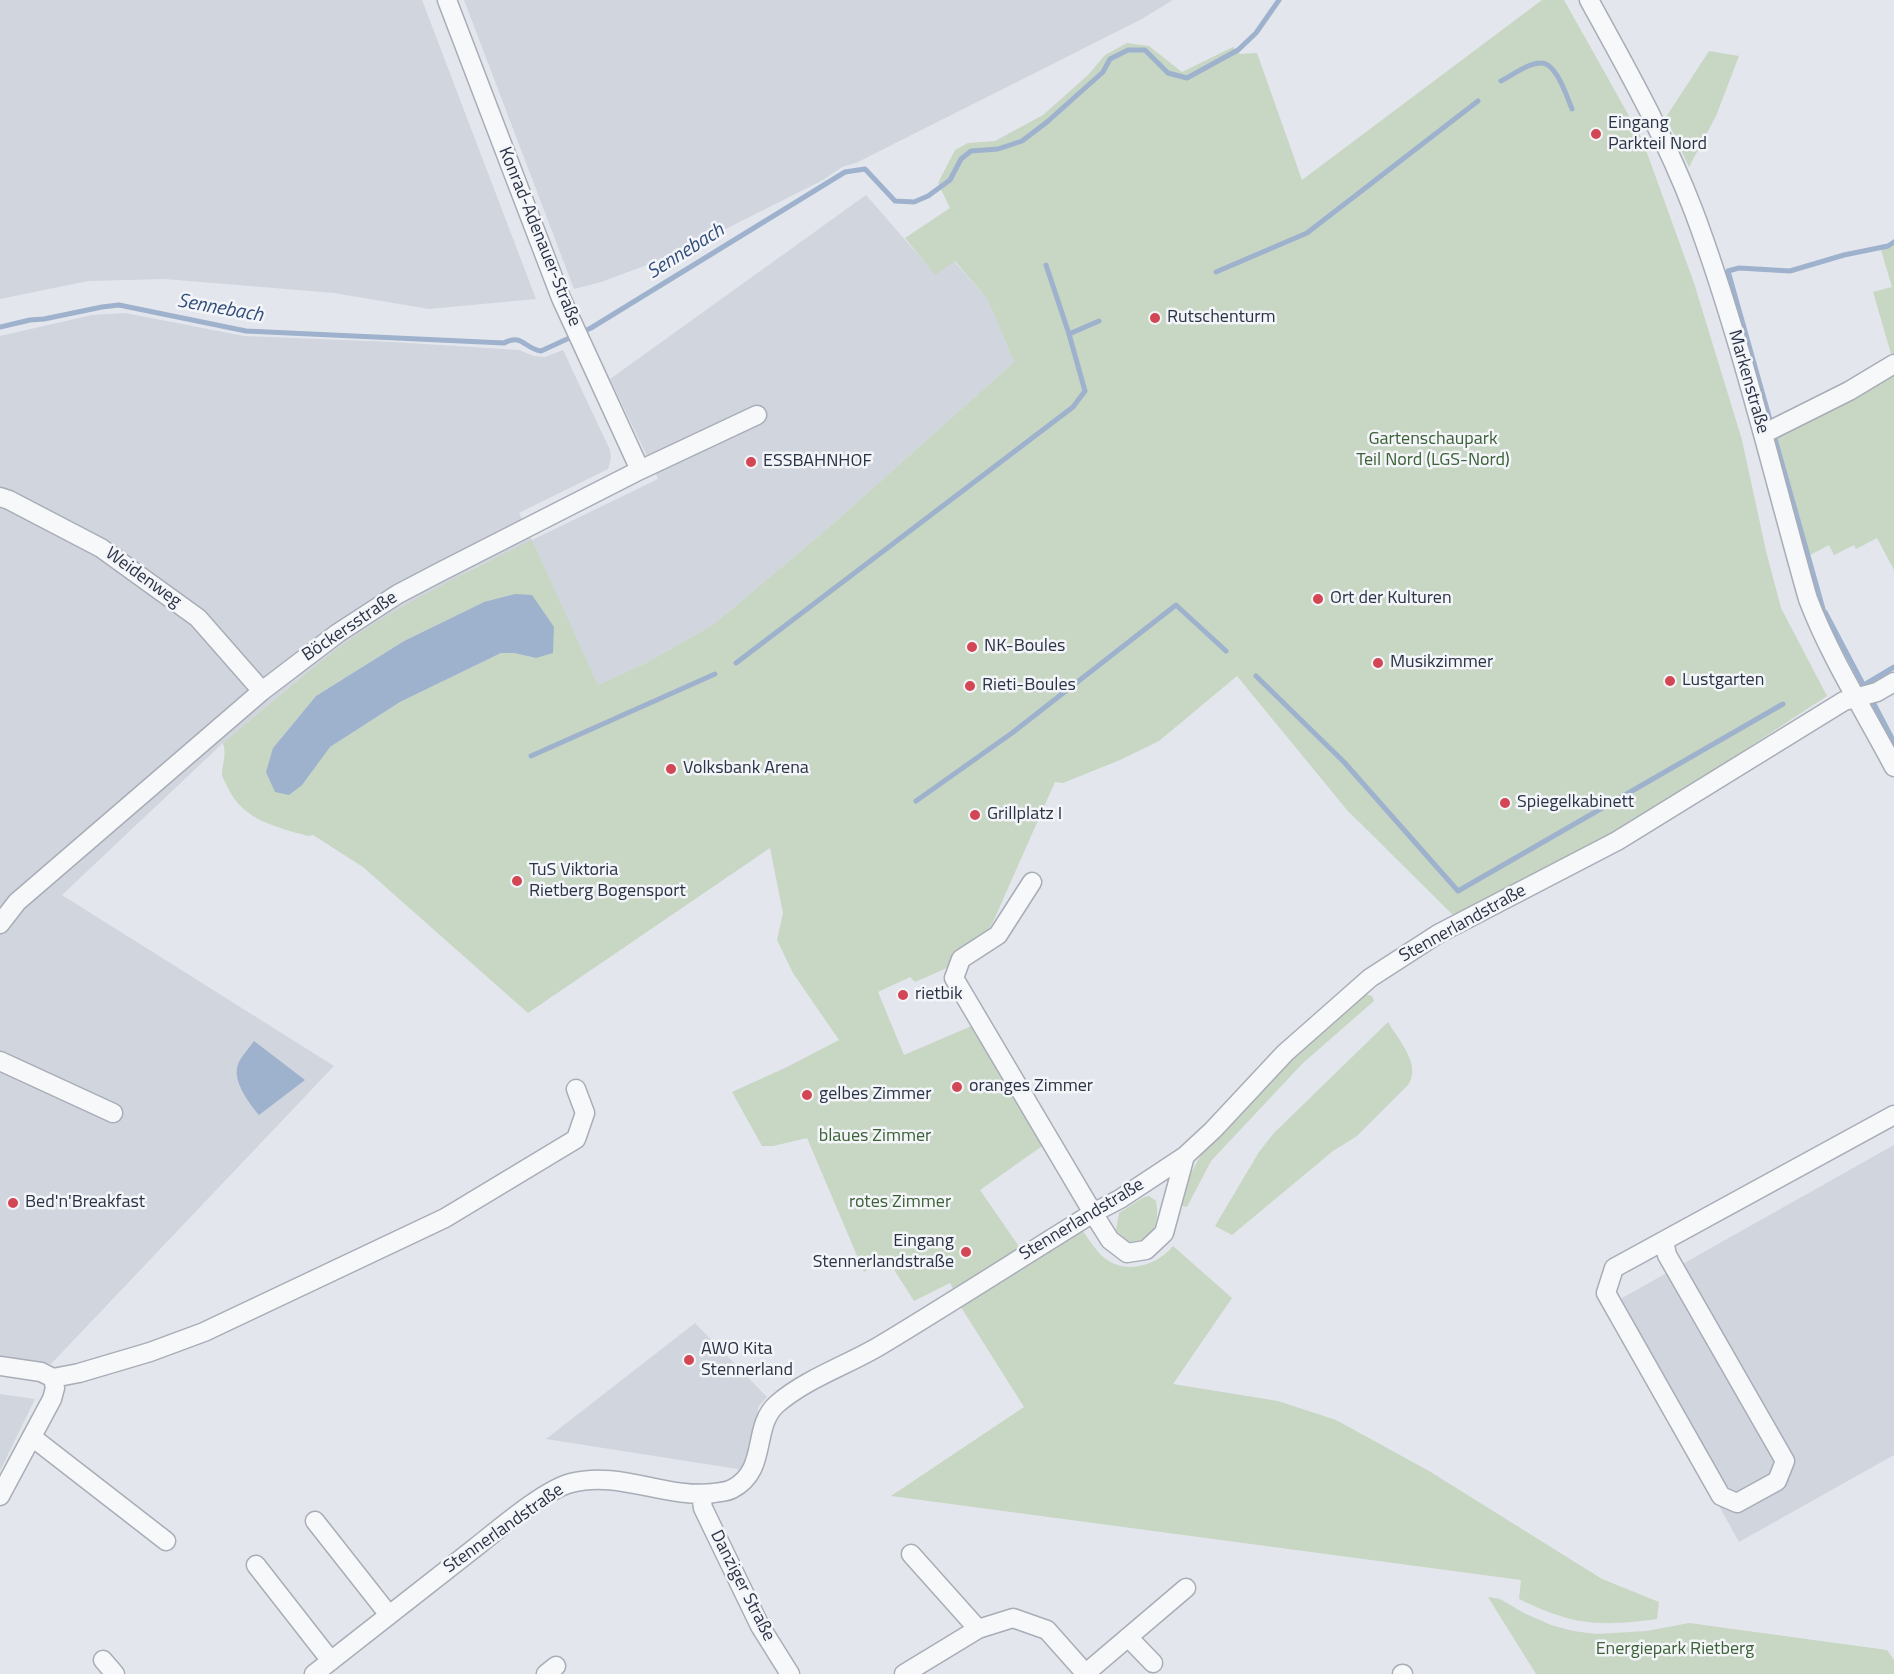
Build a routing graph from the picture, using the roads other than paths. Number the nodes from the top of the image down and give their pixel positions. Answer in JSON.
{"nodes":[{"id":1,"x":447,"y":0,"type":"edge"},
{"id":2,"x":1589,"y":0,"type":"edge"},
{"id":3,"x":1894,"y":364,"type":"edge"},
{"id":4,"x":757,"y":415,"type":"dead end"},
{"id":5,"x":1763,"y":434,"type":"junction"},
{"id":6,"x":640,"y":470,"type":"junction"},
{"id":7,"x":0,"y":497,"type":"edge"},
{"id":8,"x":1894,"y":682,"type":"edge"},
{"id":9,"x":262,"y":691,"type":"junction"},
{"id":10,"x":1857,"y":697,"type":"junction"},
{"id":11,"x":1894,"y":767,"type":"edge"},
{"id":12,"x":1032,"y":882,"type":"dead end"},
{"id":13,"x":0,"y":924,"type":"edge"},
{"id":14,"x":0,"y":1061,"type":"edge"},
{"id":15,"x":576,"y":1089,"type":"dead end"},
{"id":16,"x":113,"y":1113,"type":"dead end"},
{"id":17,"x":1894,"y":1115,"type":"edge"},
{"id":18,"x":1185,"y":1156,"type":"junction"},
{"id":19,"x":1093,"y":1213,"type":"junction"},
{"id":20,"x":1664,"y":1241,"type":"junction"},
{"id":21,"x":0,"y":1366,"type":"edge"},
{"id":22,"x":53,"y":1378,"type":"junction"},
{"id":23,"x":32,"y":1437,"type":"junction"},
{"id":24,"x":700,"y":1495,"type":"junction"},
{"id":25,"x":0,"y":1496,"type":"edge"},
{"id":26,"x":315,"y":1521,"type":"dead end"},
{"id":27,"x":166,"y":1540,"type":"dead end"},
{"id":28,"x":911,"y":1554,"type":"dead end"},
{"id":29,"x":256,"y":1565,"type":"dead end"},
{"id":30,"x":1186,"y":1588,"type":"dead end"},
{"id":31,"x":389,"y":1615,"type":"junction"},
{"id":32,"x":978,"y":1629,"type":"junction"},
{"id":33,"x":1128,"y":1637,"type":"junction"},
{"id":34,"x":331,"y":1660,"type":"junction"},
{"id":35,"x":1153,"y":1663,"type":"dead end"},
{"id":36,"x":314,"y":1674,"type":"edge"},
{"id":37,"x":790,"y":1674,"type":"edge"},
{"id":38,"x":904,"y":1674,"type":"edge"},
{"id":39,"x":1086,"y":1674,"type":"edge"}],
"edges":[{"from":1,"to":6,"type":"street","name":"Konrad-Adenauer-Straße"},
{"from":2,"to":5,"type":"street","name":"Markenstraße"},
{"from":3,"to":5,"type":"street"},
{"from":4,"to":6,"type":"street","name":"Böckersstraße"},
{"from":5,"to":10,"type":"street","name":"Markenstraße"},
{"from":6,"to":9,"type":"street","name":"Böckersstraße"},
{"from":7,"to":9,"type":"street","name":"Weidenweg"},
{"from":8,"to":10,"type":"street","name":"Stennerlandstraße"},
{"from":9,"to":13,"type":"street","name":"Böckersstraße"},
{"from":10,"to":11,"type":"street","name":"Markenstraße"},
{"from":10,"to":18,"type":"street","name":"Stennerlandstraße"},
{"from":12,"to":19,"type":"street"},
{"from":14,"to":16,"type":"street"},
{"from":15,"to":22,"type":"street"},
{"from":17,"to":20,"type":"street"},
{"from":18,"to":19,"type":"street","name":"Stennerlandstraße"},
{"from":18,"to":19,"type":"street"},
{"from":19,"to":24,"type":"street","name":"Stennerlandstraße"},
{"from":20,"to":20,"type":"street"},
{"from":21,"to":22,"type":"street"},
{"from":22,"to":23,"type":"street"},
{"from":23,"to":25,"type":"street"},
{"from":23,"to":27,"type":"street"},
{"from":24,"to":31,"type":"street","name":"Stennerlandstraße"},
{"from":24,"to":37,"type":"street","name":"Danziger Straße"},
{"from":26,"to":31,"type":"street"},
{"from":28,"to":32,"type":"street"},
{"from":29,"to":34,"type":"street"},
{"from":30,"to":33,"type":"street"},
{"from":31,"to":34,"type":"street","name":"Stennerlandstraße"},
{"from":32,"to":38,"type":"street"},
{"from":32,"to":39,"type":"street"},
{"from":33,"to":35,"type":"street"},
{"from":33,"to":39,"type":"street"},
{"from":34,"to":36,"type":"street","name":"Stennerlandstraße"}]}
